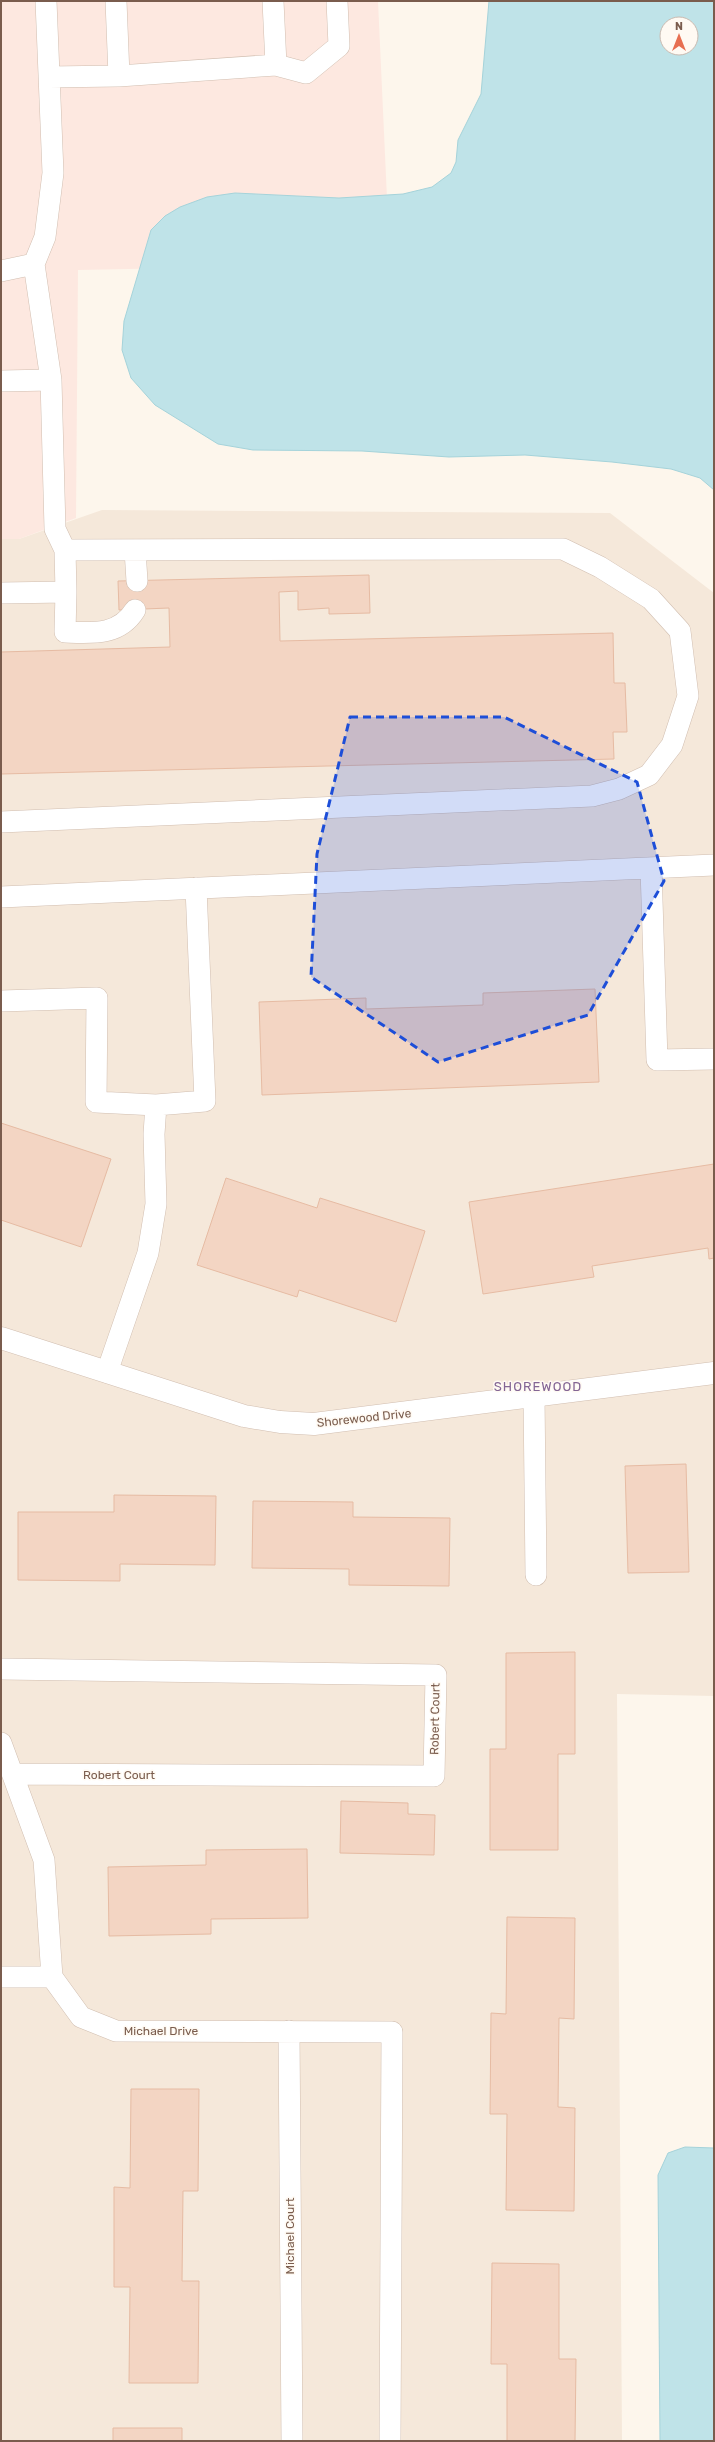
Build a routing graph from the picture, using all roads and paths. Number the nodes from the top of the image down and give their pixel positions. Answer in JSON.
{"nodes":[{"id":1,"x":46,"y":1,"type":"edge"},
{"id":2,"x":116,"y":1,"type":"edge"},
{"id":3,"x":273,"y":1,"type":"edge"},
{"id":4,"x":337,"y":1,"type":"edge"},
{"id":5,"x":276,"y":65,"type":"junction"},
{"id":6,"x":119,"y":76,"type":"junction"},
{"id":7,"x":49,"y":77,"type":"junction"},
{"id":8,"x":34,"y":264,"type":"junction"},
{"id":9,"x":1,"y":271,"type":"edge"},
{"id":10,"x":51,"y":380,"type":"junction"},
{"id":11,"x":1,"y":381,"type":"edge"},
{"id":12,"x":65,"y":550,"type":"junction"},
{"id":13,"x":135,"y":550,"type":"junction"},
{"id":14,"x":137,"y":581,"type":"dead end"},
{"id":15,"x":66,"y":592,"type":"junction"},
{"id":16,"x":1,"y":593,"type":"edge"},
{"id":17,"x":135,"y":610,"type":"dead end"},
{"id":18,"x":1,"y":822,"type":"edge"},
{"id":19,"x":714,"y":865,"type":"edge"},
{"id":20,"x":651,"y":868,"type":"junction"},
{"id":21,"x":196,"y":888,"type":"junction"},
{"id":22,"x":1,"y":897,"type":"edge"},
{"id":23,"x":1,"y":1001,"type":"edge"},
{"id":24,"x":714,"y":1059,"type":"edge"},
{"id":25,"x":156,"y":1105,"type":"junction"},
{"id":26,"x":1,"y":1338,"type":"edge"},
{"id":27,"x":107,"y":1372,"type":"junction"},
{"id":28,"x":714,"y":1373,"type":"edge"},
{"id":29,"x":534,"y":1396,"type":"junction"},
{"id":30,"x":536,"y":1575,"type":"dead end"},
{"id":31,"x":1,"y":1669,"type":"edge"},
{"id":32,"x":1,"y":1743,"type":"edge"},
{"id":33,"x":13,"y":1774,"type":"junction"},
{"id":34,"x":1,"y":1977,"type":"edge"},
{"id":35,"x":52,"y":1977,"type":"junction"},
{"id":36,"x":289,"y":2031,"type":"junction"},
{"id":37,"x":292,"y":2441,"type":"edge"},
{"id":38,"x":390,"y":2441,"type":"edge"}],
"edges":[{"from":1,"to":7,"type":"lane"},
{"from":2,"to":6,"type":"lane"},
{"from":3,"to":5,"type":"lane"},
{"from":4,"to":5,"type":"lane"},
{"from":5,"to":6,"type":"lane"},
{"from":6,"to":7,"type":"lane"},
{"from":7,"to":8,"type":"lane"},
{"from":8,"to":9,"type":"lane"},
{"from":8,"to":10,"type":"lane"},
{"from":10,"to":11,"type":"lane"},
{"from":10,"to":12,"type":"lane"},
{"from":12,"to":13,"type":"lane"},
{"from":12,"to":15,"type":"lane"},
{"from":13,"to":14,"type":"lane"},
{"from":13,"to":18,"type":"lane"},
{"from":15,"to":16,"type":"lane"},
{"from":15,"to":17,"type":"lane"},
{"from":19,"to":20,"type":"lane"},
{"from":20,"to":21,"type":"lane"},
{"from":20,"to":24,"type":"lane"},
{"from":21,"to":22,"type":"lane"},
{"from":21,"to":25,"type":"lane"},
{"from":23,"to":25,"type":"lane"},
{"from":25,"to":27,"type":"lane"},
{"from":26,"to":27,"type":"street","name":"Shorewood Drive"},
{"from":27,"to":29,"type":"street","name":"Shorewood Drive"},
{"from":28,"to":29,"type":"street","name":"Shorewood Drive"},
{"from":29,"to":30,"type":"lane"},
{"from":31,"to":33,"type":"lane","name":"Robert Court"},
{"from":32,"to":33,"type":"lane"},
{"from":33,"to":35,"type":"lane"},
{"from":34,"to":35,"type":"lane"},
{"from":35,"to":36,"type":"lane","name":"Michael Drive"},
{"from":36,"to":37,"type":"lane","name":"Michael Court"},
{"from":36,"to":38,"type":"lane","name":"Michael Drive"}]}
